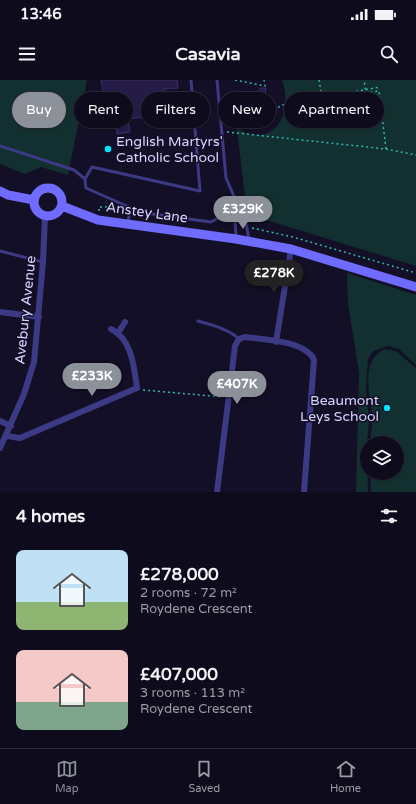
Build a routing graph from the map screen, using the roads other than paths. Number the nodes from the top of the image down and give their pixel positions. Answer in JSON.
{"nodes":[{"id":1,"x":191,"y":80,"type":"edge"},
{"id":2,"x":217,"y":80,"type":"edge"},
{"id":3,"x":0,"y":146,"type":"edge"},
{"id":4,"x":84,"y":179,"type":"junction"},
{"id":5,"x":0,"y":191,"type":"edge"},
{"id":6,"x":34,"y":200,"type":"junction"},
{"id":7,"x":62,"y":206,"type":"junction"},
{"id":8,"x":130,"y":211,"type":"junction"},
{"id":9,"x":45,"y":216,"type":"junction"},
{"id":10,"x":128,"y":224,"type":"junction"},
{"id":11,"x":236,"y":239,"type":"junction"},
{"id":12,"x":249,"y":241,"type":"junction"},
{"id":13,"x":291,"y":249,"type":"junction"},
{"id":14,"x":0,"y":251,"type":"edge"},
{"id":15,"x":43,"y":262,"type":"junction"},
{"id":16,"x":416,"y":287,"type":"edge"},
{"id":17,"x":0,"y":312,"type":"edge"},
{"id":18,"x":39,"y":317,"type":"junction"},
{"id":19,"x":198,"y":321,"type":"dead end"},
{"id":20,"x":125,"y":322,"type":"dead end"},
{"id":21,"x":111,"y":329,"type":"dead end"},
{"id":22,"x":118,"y":332,"type":"junction"},
{"id":23,"x":239,"y":338,"type":"junction"},
{"id":24,"x":276,"y":342,"type":"junction"},
{"id":25,"x":0,"y":421,"type":"edge"},
{"id":26,"x":11,"y":426,"type":"junction"},
{"id":27,"x":7,"y":436,"type":"junction"},
{"id":28,"x":0,"y":448,"type":"edge"},
{"id":29,"x":217,"y":492,"type":"edge"},
{"id":30,"x":304,"y":492,"type":"edge"}],
"edges":[{"from":1,"to":4,"type":"lane"},
{"from":2,"to":12,"type":"lane"},
{"from":3,"to":4,"type":"lane"},
{"from":4,"to":8,"type":"lane"},
{"from":5,"to":6,"type":"main road"},
{"from":6,"to":7,"type":"main road"},
{"from":6,"to":9,"type":"main road"},
{"from":7,"to":9,"type":"main road"},
{"from":7,"to":10,"type":"main road","name":"Anstey Lane"},
{"from":8,"to":10,"type":"lane"},
{"from":8,"to":11,"type":"lane"},
{"from":9,"to":15,"type":"street","name":"Avebury Avenue"},
{"from":10,"to":11,"type":"main road","name":"Anstey Lane"},
{"from":11,"to":12,"type":"main road","name":"Anstey Lane"},
{"from":12,"to":13,"type":"main road","name":"Anstey Lane"},
{"from":13,"to":16,"type":"main road","name":"Anstey Lane"},
{"from":13,"to":24,"type":"street"},
{"from":14,"to":15,"type":"lane"},
{"from":15,"to":18,"type":"street","name":"Avebury Avenue"},
{"from":17,"to":18,"type":"street"},
{"from":18,"to":26,"type":"street","name":"Avebury Avenue"},
{"from":19,"to":23,"type":"lane"},
{"from":20,"to":22,"type":"street"},
{"from":21,"to":22,"type":"street"},
{"from":22,"to":27,"type":"street"},
{"from":23,"to":24,"type":"street"},
{"from":23,"to":29,"type":"street"},
{"from":24,"to":30,"type":"street"},
{"from":25,"to":26,"type":"street"},
{"from":26,"to":27,"type":"street","name":"Avebury Avenue"},
{"from":27,"to":28,"type":"street","name":"Avebury Avenue"}]}
